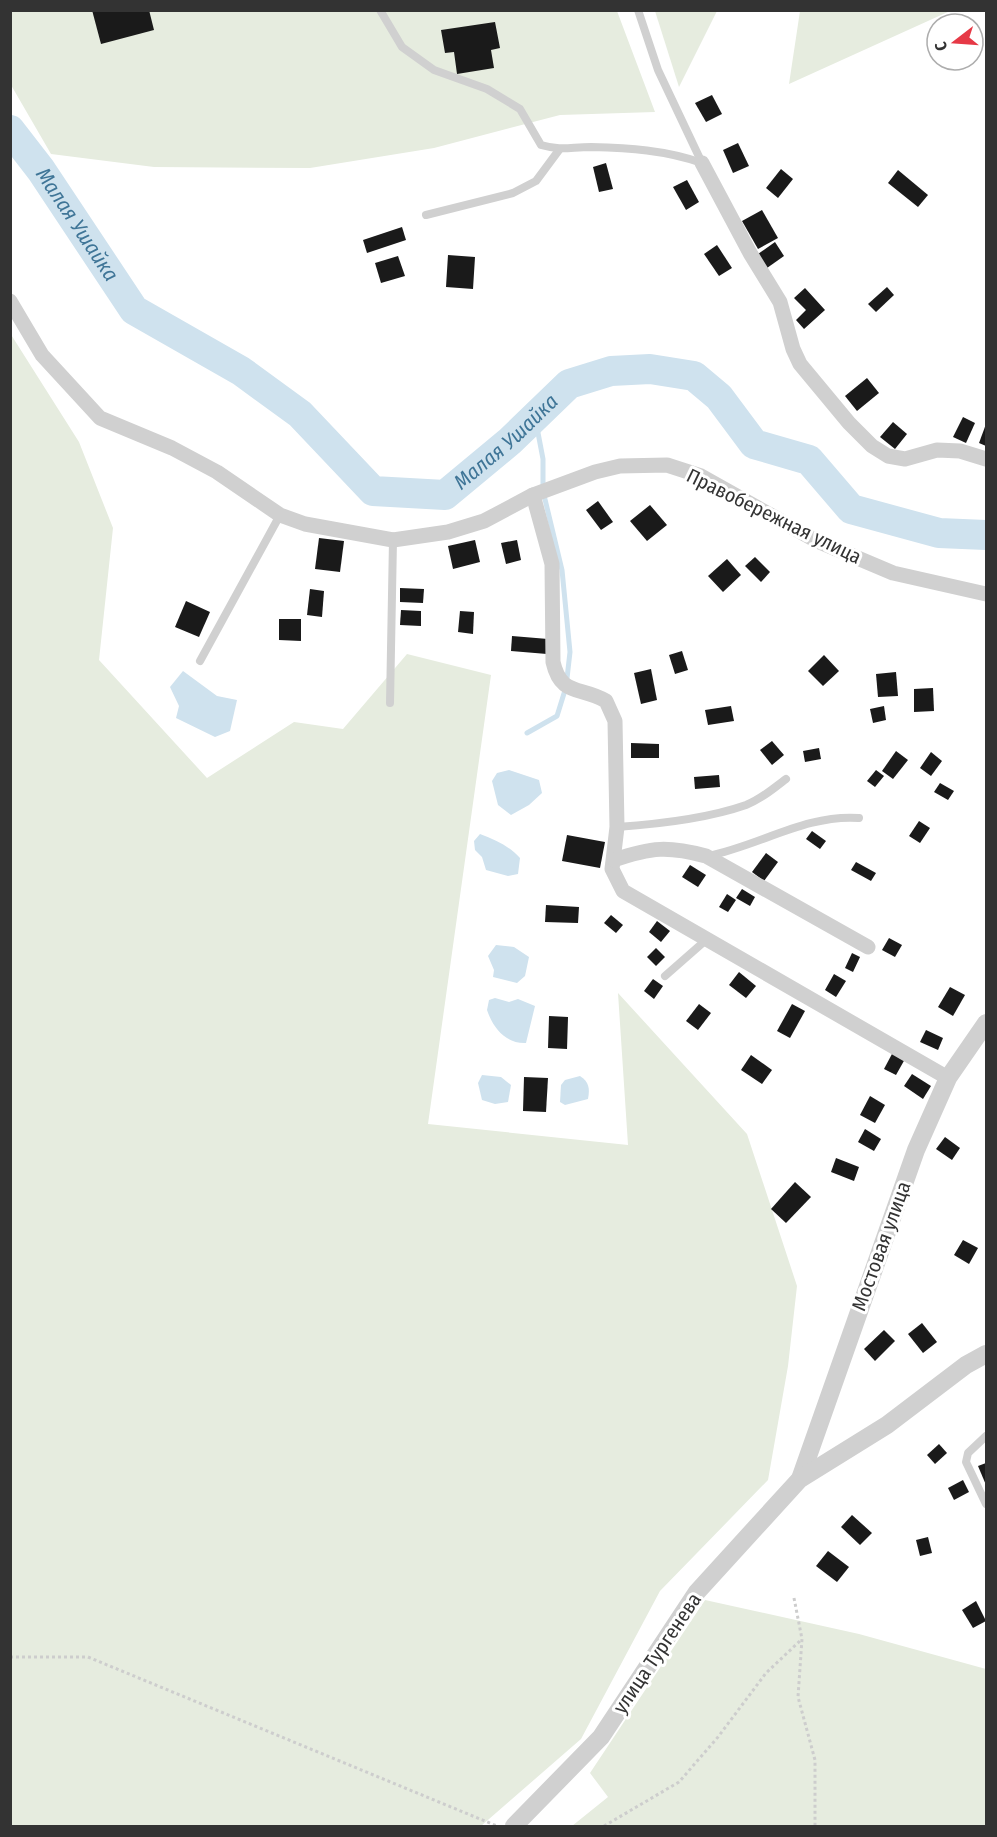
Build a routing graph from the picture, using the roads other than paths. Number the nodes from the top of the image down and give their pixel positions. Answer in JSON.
{"nodes":[{"id":1,"x":380,"y":10,"type":"edge"},
{"id":2,"x":638,"y":10,"type":"edge"},
{"id":3,"x":559,"y":150,"type":"junction"},
{"id":4,"x":702,"y":163,"type":"junction"},
{"id":5,"x":426,"y":215,"type":"dead end"},
{"id":6,"x":10,"y":301,"type":"edge"},
{"id":7,"x":987,"y":459,"type":"edge"},
{"id":8,"x":533,"y":495,"type":"junction"},
{"id":9,"x":280,"y":515,"type":"junction"},
{"id":10,"x":393,"y":540,"type":"junction"},
{"id":11,"x":987,"y":594,"type":"edge"},
{"id":12,"x":200,"y":661,"type":"dead end"},
{"id":13,"x":390,"y":703,"type":"dead end"},
{"id":14,"x":786,"y":779,"type":"dead end"},
{"id":15,"x":859,"y":818,"type":"dead end"},
{"id":16,"x":617,"y":827,"type":"junction"},
{"id":17,"x":706,"y":856,"type":"junction"},
{"id":18,"x":615,"y":860,"type":"junction"},
{"id":19,"x":706,"y":940,"type":"junction"},
{"id":20,"x":868,"y":947,"type":"dead end"},
{"id":21,"x":665,"y":976,"type":"dead end"},
{"id":22,"x":987,"y":1023,"type":"edge"},
{"id":23,"x":948,"y":1078,"type":"junction"},
{"id":24,"x":987,"y":1354,"type":"edge"},
{"id":25,"x":987,"y":1436,"type":"edge"},
{"id":26,"x":800,"y":1479,"type":"junction"},
{"id":27,"x":987,"y":1504,"type":"edge"},
{"id":28,"x":514,"y":1827,"type":"edge"}],
"edges":[{"from":1,"to":3,"type":"lane"},
{"from":2,"to":4,"type":"lane"},
{"from":3,"to":4,"type":"lane"},
{"from":3,"to":5,"type":"lane"},
{"from":4,"to":7,"type":"street"},
{"from":6,"to":9,"type":"street","name":"Правобережная улица"},
{"from":8,"to":10,"type":"street","name":"Правобережная улица"},
{"from":8,"to":11,"type":"street","name":"Правобережная улица"},
{"from":8,"to":16,"type":"street"},
{"from":9,"to":10,"type":"street","name":"Правобережная улица"},
{"from":9,"to":12,"type":"lane"},
{"from":10,"to":13,"type":"lane"},
{"from":14,"to":16,"type":"lane"},
{"from":15,"to":17,"type":"lane"},
{"from":16,"to":18,"type":"street"},
{"from":17,"to":18,"type":"street"},
{"from":17,"to":20,"type":"street"},
{"from":18,"to":19,"type":"street"},
{"from":19,"to":21,"type":"lane"},
{"from":19,"to":23,"type":"street"},
{"from":22,"to":23,"type":"street","name":"Мостовая улица"},
{"from":23,"to":26,"type":"street","name":"Мостовая улица"},
{"from":24,"to":26,"type":"street"},
{"from":25,"to":27,"type":"lane"},
{"from":26,"to":28,"type":"street","name":"улица Тургенева"}]}
